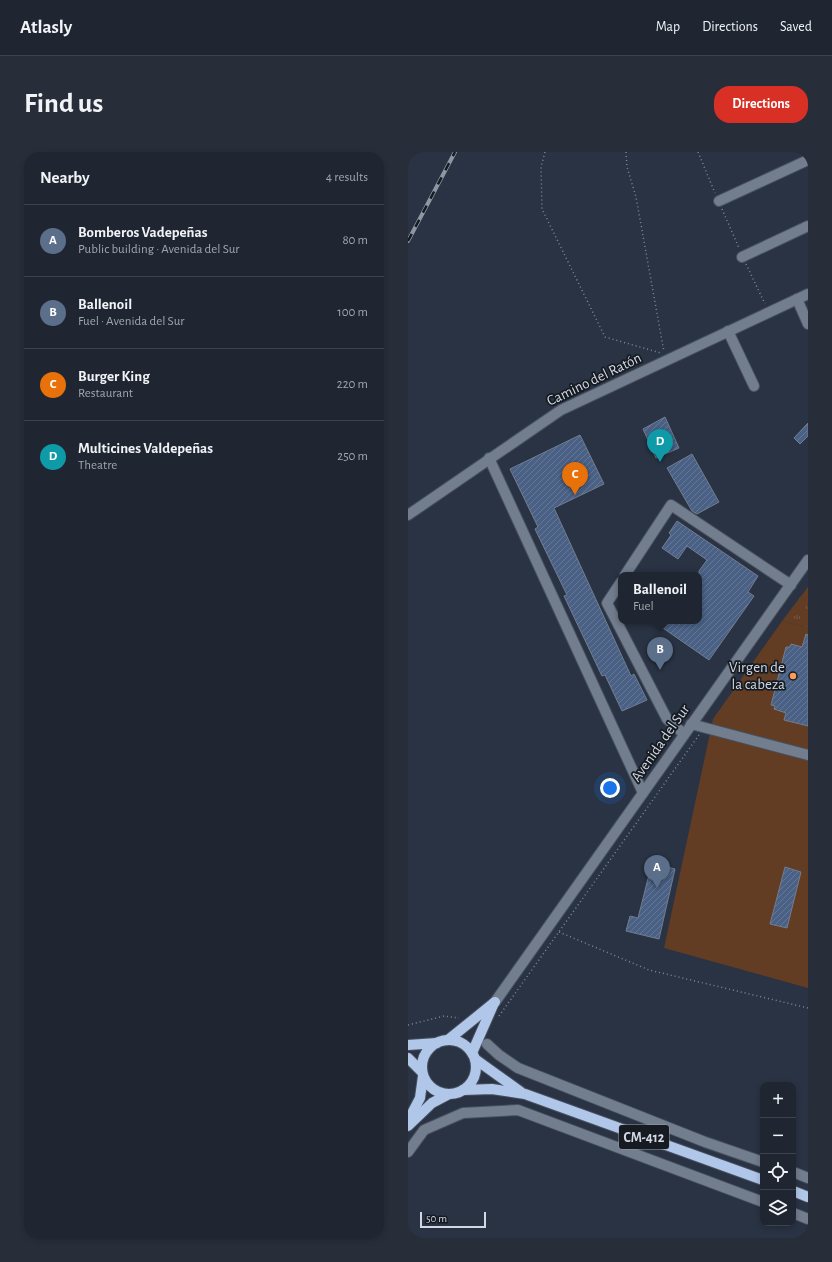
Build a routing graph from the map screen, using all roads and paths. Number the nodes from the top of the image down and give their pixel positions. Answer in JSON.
{"nodes":[{"id":1,"x":545,"y":152,"type":"edge"},
{"id":2,"x":626,"y":152,"type":"edge"},
{"id":3,"x":698,"y":152,"type":"edge"},
{"id":4,"x":808,"y":160,"type":"edge"},
{"id":5,"x":719,"y":201,"type":"junction"},
{"id":6,"x":808,"y":226,"type":"edge"},
{"id":7,"x":742,"y":257,"type":"junction"},
{"id":8,"x":808,"y":294,"type":"edge"},
{"id":9,"x":797,"y":299,"type":"junction"},
{"id":10,"x":769,"y":312,"type":"junction"},
{"id":11,"x":808,"y":324,"type":"edge"},
{"id":12,"x":728,"y":331,"type":"junction"},
{"id":13,"x":754,"y":386,"type":"dead end"},
{"id":14,"x":489,"y":458,"type":"junction"},
{"id":15,"x":408,"y":514,"type":"edge"},
{"id":16,"x":808,"y":560,"type":"edge"},
{"id":17,"x":627,"y":572,"type":"edge"},
{"id":18,"x":791,"y":585,"type":"junction"},
{"id":19,"x":618,"y":586,"type":"edge"},
{"id":20,"x":691,"y":724,"type":"junction"},
{"id":21,"x":684,"y":734,"type":"junction"},
{"id":22,"x":700,"y":734,"type":"dead end"},
{"id":23,"x":808,"y":755,"type":"edge"},
{"id":24,"x":643,"y":793,"type":"junction"},
{"id":25,"x":559,"y":932,"type":"junction"},
{"id":26,"x":495,"y":1002,"type":"junction"},
{"id":27,"x":808,"y":1008,"type":"edge"},
{"id":28,"x":473,"y":1020,"type":"junction"},
{"id":29,"x":496,"y":1020,"type":"dead end"},
{"id":30,"x":408,"y":1025,"type":"edge"},
{"id":31,"x":448,"y":1040,"type":"junction"},
{"id":32,"x":436,"y":1043,"type":"junction"},
{"id":33,"x":487,"y":1044,"type":"dead end"},
{"id":34,"x":408,"y":1045,"type":"edge"},
{"id":35,"x":474,"y":1056,"type":"junction"},
{"id":36,"x":408,"y":1058,"type":"edge"},
{"id":37,"x":423,"y":1074,"type":"junction"},
{"id":38,"x":463,"y":1090,"type":"junction"},
{"id":39,"x":449,"y":1094,"type":"junction"},
{"id":40,"x":525,"y":1094,"type":"junction"},
{"id":41,"x":408,"y":1122,"type":"edge"},
{"id":42,"x":408,"y":1126,"type":"edge"},
{"id":43,"x":408,"y":1152,"type":"edge"},
{"id":44,"x":760,"y":1161,"type":"edge"},
{"id":45,"x":796,"y":1173,"type":"edge"},
{"id":46,"x":808,"y":1178,"type":"edge"},
{"id":47,"x":760,"y":1179,"type":"edge"},
{"id":48,"x":796,"y":1192,"type":"edge"},
{"id":49,"x":808,"y":1197,"type":"edge"},
{"id":50,"x":760,"y":1201,"type":"edge"},
{"id":51,"x":796,"y":1214,"type":"edge"},
{"id":52,"x":808,"y":1219,"type":"edge"}],
"edges":[{"from":1,"to":2,"type":"path"},
{"from":3,"to":5,"type":"path"},
{"from":4,"to":5,"type":"street"},
{"from":5,"to":7,"type":"path"},
{"from":6,"to":7,"type":"street"},
{"from":7,"to":10,"type":"path"},
{"from":8,"to":9,"type":"street","name":"Camino del Ratón"},
{"from":9,"to":10,"type":"street","name":"Camino del Ratón"},
{"from":9,"to":11,"type":"street"},
{"from":10,"to":12,"type":"street","name":"Camino del Ratón"},
{"from":12,"to":13,"type":"street"},
{"from":12,"to":14,"type":"street","name":"Camino del Ratón"},
{"from":14,"to":15,"type":"street","name":"Camino del Ratón"},
{"from":14,"to":24,"type":"street"},
{"from":16,"to":18,"type":"street","name":"Avenida del Sur"},
{"from":17,"to":18,"type":"street"},
{"from":18,"to":20,"type":"street","name":"Avenida del Sur"},
{"from":19,"to":21,"type":"street"},
{"from":20,"to":21,"type":"street","name":"Avenida del Sur"},
{"from":20,"to":23,"type":"street"},
{"from":21,"to":24,"type":"street","name":"Avenida del Sur"},
{"from":22,"to":25,"type":"path"},
{"from":24,"to":26,"type":"street","name":"Avenida del Sur"},
{"from":25,"to":27,"type":"path"},
{"from":25,"to":29,"type":"path"},
{"from":26,"to":28,"type":"main road","name":"Avenida del Sur"},
{"from":26,"to":35,"type":"main road","name":"Avenida del Sur"},
{"from":28,"to":30,"type":"path"},
{"from":28,"to":31,"type":"main road","name":"Avenida del Sur"},
{"from":31,"to":32,"type":"main road"},
{"from":31,"to":35,"type":"main road","number":"CM-412"},
{"from":32,"to":34,"type":"main road"},
{"from":32,"to":37,"type":"main road"},
{"from":33,"to":44,"type":"street"},
{"from":35,"to":38,"type":"main road"},
{"from":35,"to":40,"type":"main road","number":"CM-412"},
{"from":36,"to":37,"type":"main road"},
{"from":37,"to":39,"type":"main road"},
{"from":37,"to":41,"type":"main road"},
{"from":38,"to":39,"type":"main road","number":"CM-412"},
{"from":38,"to":40,"type":"main road","number":"CM-412"},
{"from":39,"to":42,"type":"main road"},
{"from":40,"to":47,"type":"main road","number":"CM-412"},
{"from":43,"to":50,"type":"street"},
{"from":45,"to":46,"type":"street"},
{"from":48,"to":49,"type":"main road"},
{"from":51,"to":52,"type":"street"}]}
